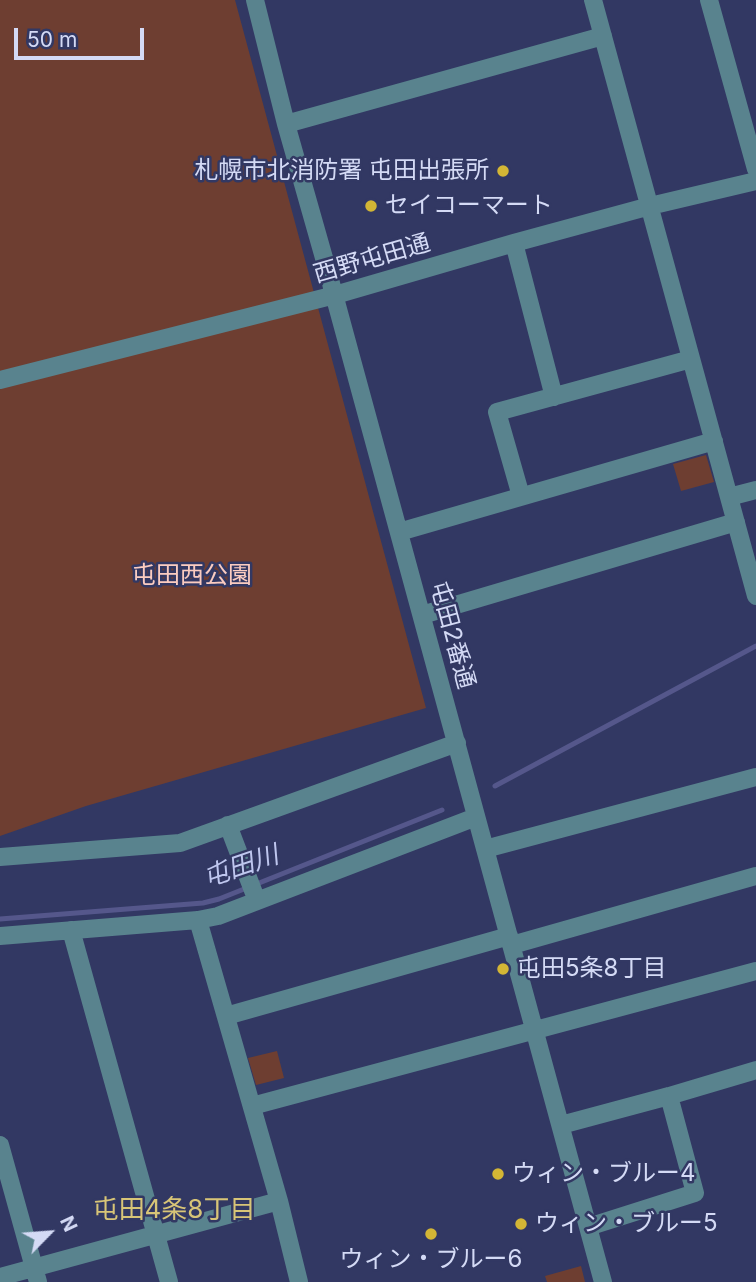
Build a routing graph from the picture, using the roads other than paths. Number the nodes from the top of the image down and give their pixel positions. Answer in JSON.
{"nodes":[{"id":1,"x":256,"y":0,"type":"edge"},
{"id":2,"x":593,"y":0,"type":"edge"},
{"id":3,"x":709,"y":0,"type":"edge"},
{"id":4,"x":603,"y":36,"type":"junction"},
{"id":5,"x":286,"y":124,"type":"junction"},
{"id":6,"x":756,"y":169,"type":"edge"},
{"id":7,"x":756,"y":181,"type":"edge"},
{"id":8,"x":650,"y":206,"type":"junction"},
{"id":9,"x":514,"y":243,"type":"junction"},
{"id":10,"x":335,"y":295,"type":"junction"},
{"id":11,"x":691,"y":359,"type":"junction"},
{"id":12,"x":0,"y":380,"type":"edge"},
{"id":13,"x":554,"y":397,"type":"junction"},
{"id":14,"x":714,"y":441,"type":"junction"},
{"id":15,"x":756,"y":490,"type":"edge"},
{"id":16,"x":521,"y":496,"type":"junction"},
{"id":17,"x":729,"y":497,"type":"junction"},
{"id":18,"x":736,"y":522,"type":"junction"},
{"id":19,"x":399,"y":532,"type":"junction"},
{"id":20,"x":756,"y":596,"type":"edge"},
{"id":21,"x":422,"y":615,"type":"junction"},
{"id":22,"x":457,"y":743,"type":"junction"},
{"id":23,"x":756,"y":777,"type":"edge"},
{"id":24,"x":477,"y":817,"type":"junction"},
{"id":25,"x":228,"y":825,"type":"junction"},
{"id":26,"x":485,"y":849,"type":"junction"},
{"id":27,"x":0,"y":857,"type":"edge"},
{"id":28,"x":756,"y":876,"type":"edge"},
{"id":29,"x":257,"y":901,"type":"junction"},
{"id":30,"x":198,"y":920,"type":"junction"},
{"id":31,"x":71,"y":930,"type":"junction"},
{"id":32,"x":0,"y":936,"type":"edge"},
{"id":33,"x":510,"y":940,"type":"junction"},
{"id":34,"x":756,"y":971,"type":"edge"},
{"id":35,"x":226,"y":1016,"type":"junction"},
{"id":36,"x":535,"y":1031,"type":"junction"},
{"id":37,"x":756,"y":1070,"type":"edge"},
{"id":38,"x":669,"y":1096,"type":"junction"},
{"id":39,"x":252,"y":1106,"type":"junction"},
{"id":40,"x":561,"y":1125,"type":"junction"},
{"id":41,"x":0,"y":1145,"type":"edge"},
{"id":42,"x":279,"y":1201,"type":"junction"},
{"id":43,"x":588,"y":1227,"type":"junction"},
{"id":44,"x":156,"y":1235,"type":"junction"},
{"id":45,"x":36,"y":1275,"type":"edge"},
{"id":46,"x":0,"y":1277,"type":"edge"},
{"id":47,"x":169,"y":1282,"type":"edge"},
{"id":48,"x":299,"y":1282,"type":"edge"},
{"id":49,"x":603,"y":1282,"type":"edge"}],
"edges":[{"from":1,"to":5,"type":"street","name":"屯田2番通"},
{"from":2,"to":4,"type":"street"},
{"from":3,"to":6,"type":"street"},
{"from":4,"to":5,"type":"street"},
{"from":4,"to":8,"type":"street"},
{"from":5,"to":10,"type":"street","name":"屯田2番通"},
{"from":7,"to":8,"type":"street","name":"西野屯田通"},
{"from":8,"to":9,"type":"street","name":"西野屯田通"},
{"from":8,"to":11,"type":"street"},
{"from":9,"to":10,"type":"street","name":"西野屯田通"},
{"from":9,"to":13,"type":"street"},
{"from":10,"to":12,"type":"street","name":"西野屯田通"},
{"from":10,"to":19,"type":"street","name":"屯田2番通"},
{"from":11,"to":13,"type":"street"},
{"from":11,"to":14,"type":"street"},
{"from":13,"to":16,"type":"street"},
{"from":14,"to":16,"type":"street"},
{"from":14,"to":17,"type":"street"},
{"from":15,"to":17,"type":"street"},
{"from":16,"to":19,"type":"street"},
{"from":17,"to":18,"type":"street"},
{"from":18,"to":20,"type":"street"},
{"from":18,"to":21,"type":"street"},
{"from":19,"to":21,"type":"street","name":"屯田2番通"},
{"from":21,"to":22,"type":"street","name":"屯田2番通"},
{"from":22,"to":24,"type":"street","name":"屯田2番通"},
{"from":22,"to":25,"type":"street"},
{"from":23,"to":26,"type":"street"},
{"from":24,"to":26,"type":"street","name":"屯田2番通"},
{"from":24,"to":29,"type":"street"},
{"from":25,"to":27,"type":"street"},
{"from":25,"to":29,"type":"street"},
{"from":26,"to":33,"type":"street","name":"屯田2番通"},
{"from":28,"to":33,"type":"street"},
{"from":29,"to":30,"type":"street"},
{"from":30,"to":31,"type":"street"},
{"from":30,"to":35,"type":"street"},
{"from":31,"to":32,"type":"street"},
{"from":31,"to":44,"type":"street"},
{"from":33,"to":35,"type":"street"},
{"from":33,"to":36,"type":"street","name":"屯田2番通"},
{"from":34,"to":36,"type":"street"},
{"from":35,"to":39,"type":"street"},
{"from":36,"to":39,"type":"street"},
{"from":36,"to":40,"type":"street","name":"屯田2番通"},
{"from":37,"to":38,"type":"street"},
{"from":38,"to":40,"type":"street"},
{"from":38,"to":43,"type":"street"},
{"from":39,"to":42,"type":"street"},
{"from":40,"to":43,"type":"street","name":"屯田2番通"},
{"from":41,"to":45,"type":"street"},
{"from":42,"to":44,"type":"street"},
{"from":42,"to":48,"type":"street"},
{"from":43,"to":49,"type":"street","name":"屯田2番通"},
{"from":44,"to":45,"type":"street"},
{"from":44,"to":47,"type":"street"},
{"from":45,"to":46,"type":"street"}]}
